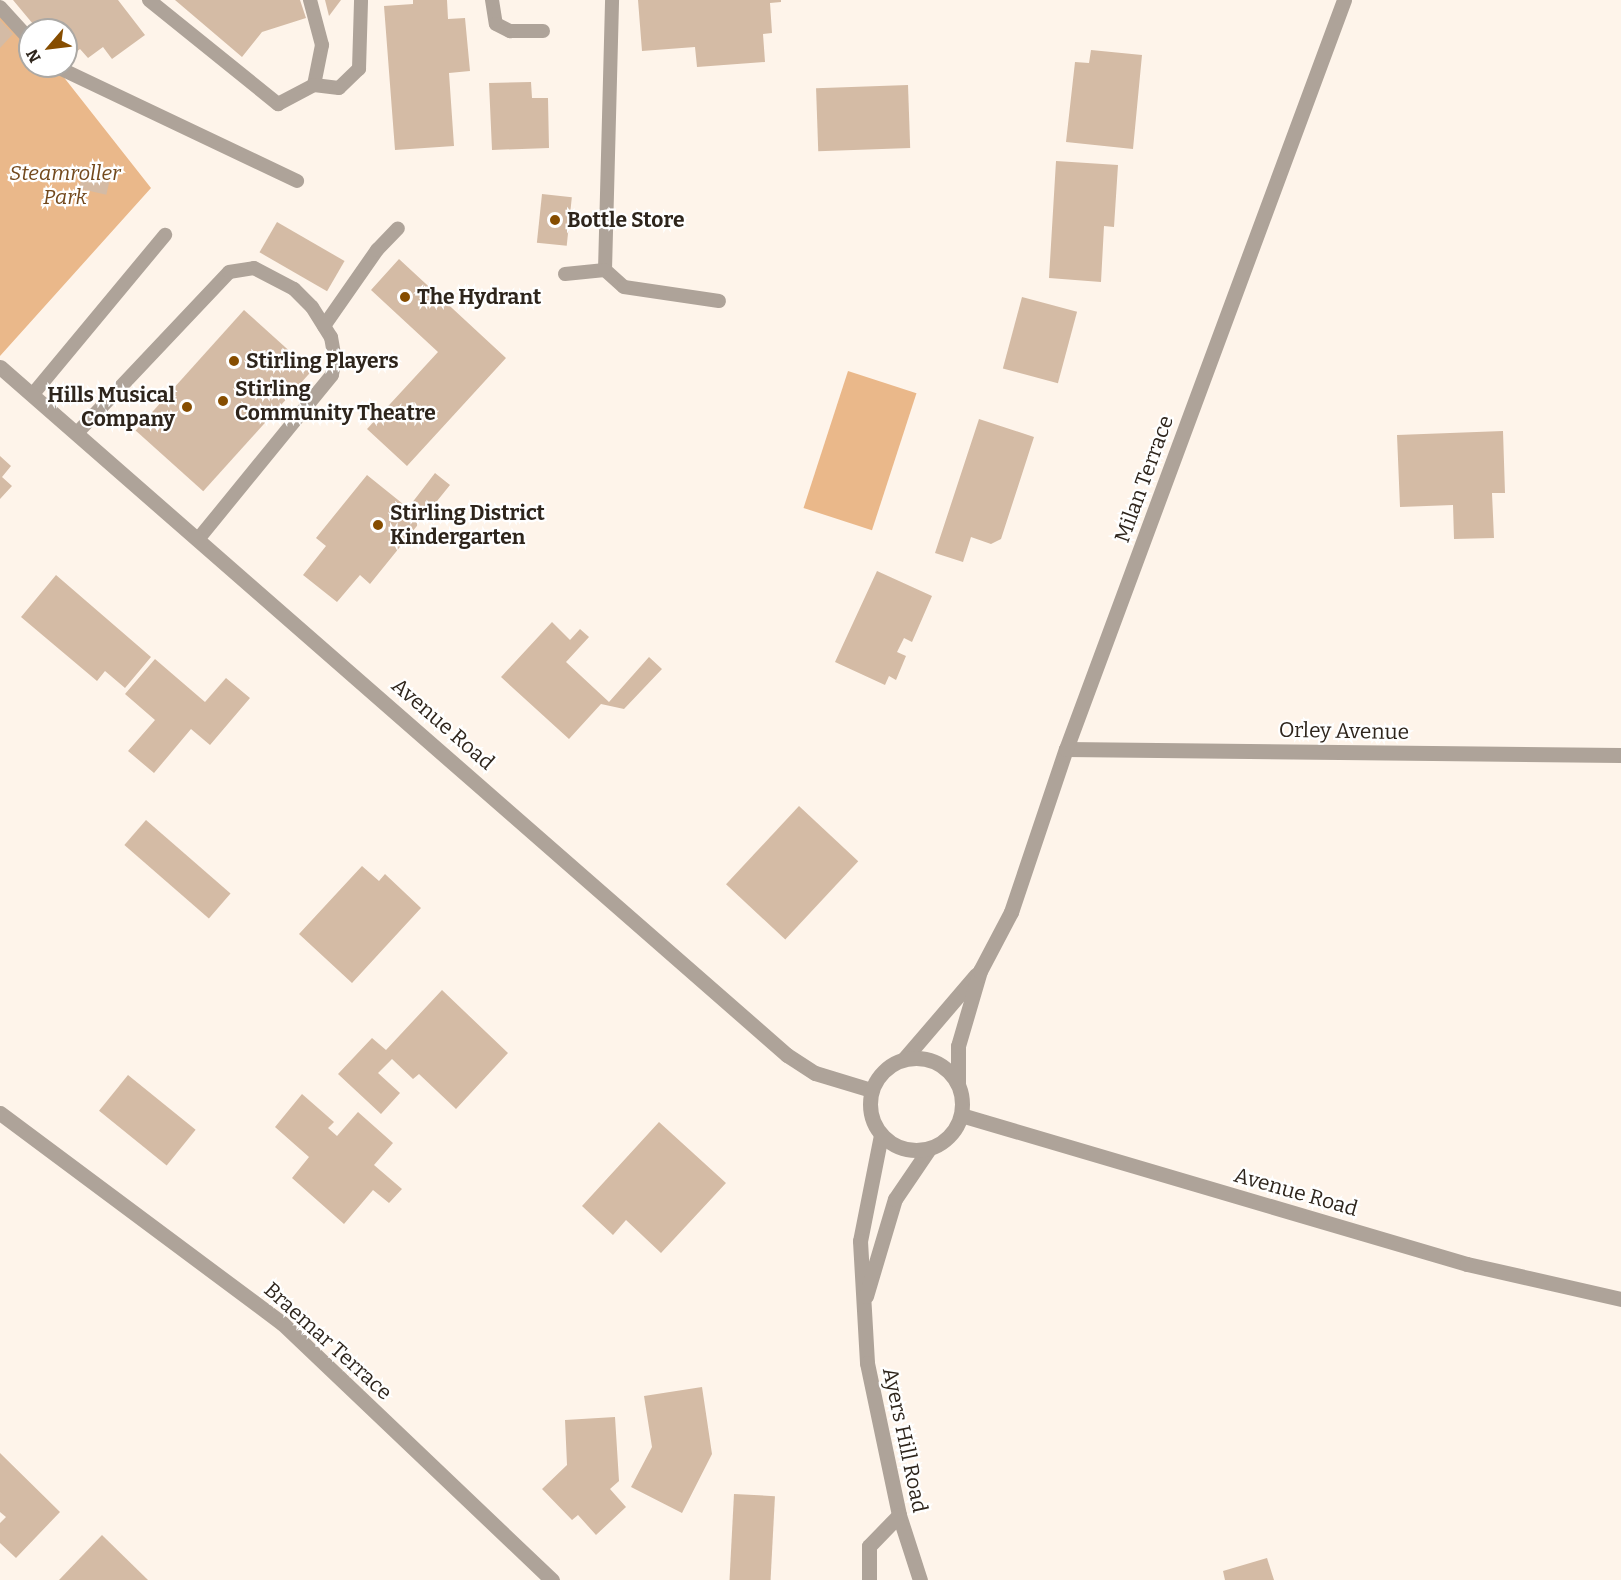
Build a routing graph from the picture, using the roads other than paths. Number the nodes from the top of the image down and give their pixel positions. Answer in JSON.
{"nodes":[{"id":1,"x":149,"y":0,"type":"edge"},
{"id":2,"x":310,"y":0,"type":"edge"},
{"id":3,"x":361,"y":0,"type":"edge"},
{"id":4,"x":492,"y":0,"type":"edge"},
{"id":5,"x":612,"y":0,"type":"edge"},
{"id":6,"x":1344,"y":0,"type":"edge"},
{"id":7,"x":0,"y":7,"type":"edge"},
{"id":8,"x":18,"y":27,"type":"edge"},
{"id":9,"x":543,"y":31,"type":"dead end"},
{"id":10,"x":73,"y":78,"type":"edge"},
{"id":11,"x":314,"y":85,"type":"junction"},
{"id":12,"x":297,"y":181,"type":"dead end"},
{"id":13,"x":398,"y":228,"type":"dead end"},
{"id":14,"x":165,"y":235,"type":"dead end"},
{"id":15,"x":605,"y":270,"type":"junction"},
{"id":16,"x":565,"y":274,"type":"dead end"},
{"id":17,"x":719,"y":300,"type":"dead end"},
{"id":18,"x":324,"y":327,"type":"junction"},
{"id":19,"x":0,"y":367,"type":"edge"},
{"id":20,"x":33,"y":394,"type":"junction"},
{"id":21,"x":77,"y":433,"type":"junction"},
{"id":22,"x":199,"y":538,"type":"junction"},
{"id":23,"x":1066,"y":749,"type":"junction"},
{"id":24,"x":1621,"y":755,"type":"edge"},
{"id":25,"x":980,"y":971,"type":"junction"},
{"id":26,"x":904,"y":1059,"type":"junction"},
{"id":27,"x":958,"y":1084,"type":"junction"},
{"id":28,"x":871,"y":1090,"type":"junction"},
{"id":29,"x":0,"y":1113,"type":"edge"},
{"id":30,"x":961,"y":1115,"type":"junction"},
{"id":31,"x":881,"y":1135,"type":"junction"},
{"id":32,"x":929,"y":1149,"type":"junction"},
{"id":33,"x":1621,"y":1299,"type":"edge"},
{"id":34,"x":863,"y":1307,"type":"junction"},
{"id":35,"x":898,"y":1515,"type":"junction"},
{"id":36,"x":552,"y":1580,"type":"edge"},
{"id":37,"x":869,"y":1580,"type":"edge"},
{"id":38,"x":920,"y":1580,"type":"edge"}],
"edges":[{"from":1,"to":11,"type":"lane"},
{"from":2,"to":11,"type":"lane"},
{"from":3,"to":11,"type":"lane"},
{"from":4,"to":9,"type":"lane"},
{"from":5,"to":15,"type":"lane"},
{"from":6,"to":23,"type":"street","name":"Milan Terrace"},
{"from":7,"to":8,"type":"lane"},
{"from":10,"to":12,"type":"lane"},
{"from":13,"to":18,"type":"lane"},
{"from":14,"to":20,"type":"lane"},
{"from":15,"to":16,"type":"lane"},
{"from":15,"to":17,"type":"lane"},
{"from":18,"to":21,"type":"lane"},
{"from":18,"to":22,"type":"lane"},
{"from":19,"to":20,"type":"street","name":"Avenue Road"},
{"from":20,"to":21,"type":"street","name":"Avenue Road"},
{"from":21,"to":22,"type":"street","name":"Avenue Road"},
{"from":22,"to":28,"type":"street","name":"Avenue Road"},
{"from":23,"to":24,"type":"street","name":"Orley Avenue"},
{"from":23,"to":25,"type":"street","name":"Milan Terrace"},
{"from":25,"to":26,"type":"street","name":"Milan Terrace"},
{"from":25,"to":27,"type":"street","name":"Milan Terrace"},
{"from":26,"to":27,"type":"street"},
{"from":26,"to":28,"type":"street"},
{"from":27,"to":30,"type":"street"},
{"from":28,"to":31,"type":"street"},
{"from":29,"to":36,"type":"street","name":"Braemar Terrace"},
{"from":30,"to":32,"type":"street"},
{"from":30,"to":33,"type":"street","name":"Avenue Road"},
{"from":31,"to":32,"type":"street"},
{"from":31,"to":34,"type":"street","name":"Ayers Hill Road"},
{"from":32,"to":34,"type":"street","name":"Ayers Hill Road"},
{"from":34,"to":35,"type":"street","name":"Ayers Hill Road"},
{"from":35,"to":37,"type":"street"},
{"from":35,"to":38,"type":"street","name":"Ayers Hill Road"}]}
